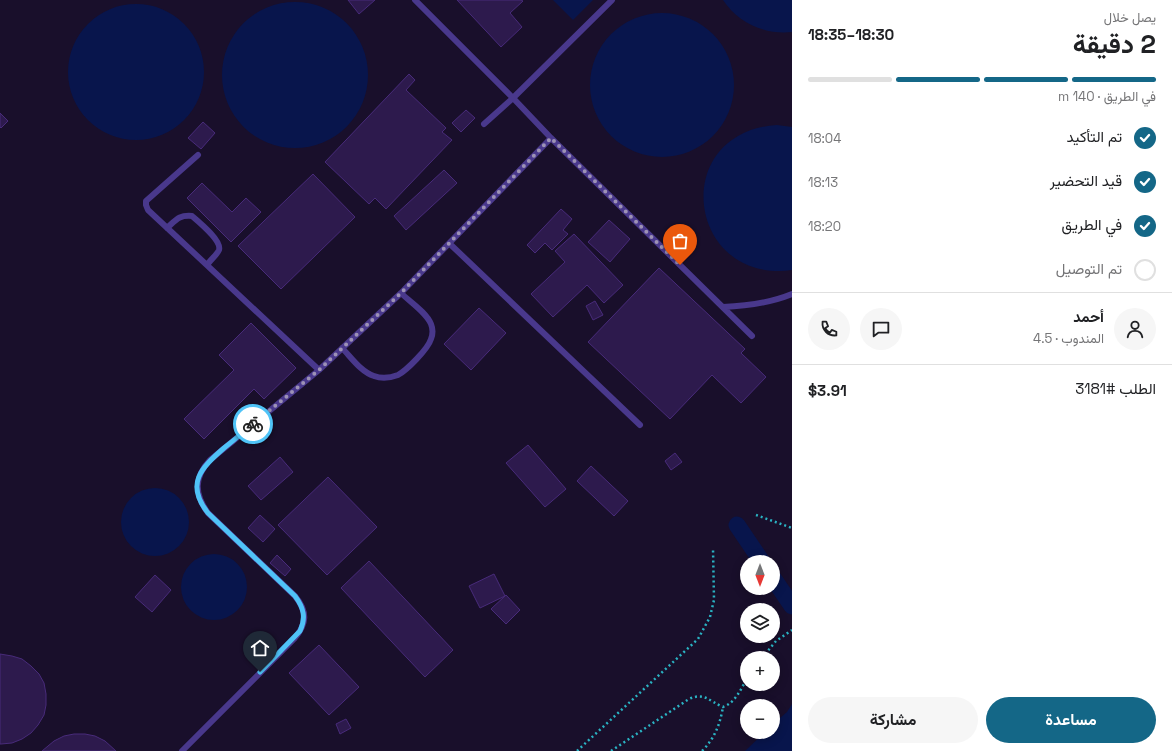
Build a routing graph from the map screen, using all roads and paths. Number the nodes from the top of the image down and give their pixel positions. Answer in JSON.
{"nodes":[{"id":1,"x":415,"y":0,"type":"edge"},
{"id":2,"x":612,"y":0,"type":"edge"},
{"id":3,"x":513,"y":98,"type":"junction"},
{"id":4,"x":484,"y":124,"type":"dead end"},
{"id":5,"x":551,"y":138,"type":"junction"},
{"id":6,"x":198,"y":155,"type":"dead end"},
{"id":7,"x":168,"y":228,"type":"junction"},
{"id":8,"x":450,"y":244,"type":"junction"},
{"id":9,"x":207,"y":265,"type":"junction"},
{"id":10,"x":401,"y":293,"type":"junction"},
{"id":11,"x":792,"y":294,"type":"edge"},
{"id":12,"x":723,"y":307,"type":"junction"},
{"id":13,"x":752,"y":336,"type":"dead end"},
{"id":14,"x":342,"y":348,"type":"junction"},
{"id":15,"x":319,"y":370,"type":"junction"},
{"id":16,"x":640,"y":425,"type":"dead end"},
{"id":17,"x":756,"y":515,"type":"dead end"},
{"id":18,"x":792,"y":528,"type":"edge"},
{"id":19,"x":713,"y":548,"type":"dead end"},
{"id":20,"x":792,"y":630,"type":"edge"},
{"id":21,"x":768,"y":651,"type":"edge"},
{"id":22,"x":740,"y":690,"type":"edge"},
{"id":23,"x":723,"y":706,"type":"junction"},
{"id":24,"x":182,"y":751,"type":"edge"},
{"id":25,"x":577,"y":751,"type":"edge"},
{"id":26,"x":611,"y":751,"type":"edge"},
{"id":27,"x":702,"y":751,"type":"edge"}],
"edges":[{"from":1,"to":3,"type":"lane"},
{"from":2,"to":3,"type":"lane"},
{"from":3,"to":4,"type":"lane"},
{"from":3,"to":5,"type":"lane"},
{"from":5,"to":8,"type":"lane"},
{"from":5,"to":12,"type":"lane"},
{"from":6,"to":7,"type":"lane"},
{"from":7,"to":9,"type":"lane"},
{"from":7,"to":9,"type":"lane"},
{"from":8,"to":10,"type":"lane"},
{"from":8,"to":16,"type":"lane"},
{"from":9,"to":15,"type":"lane"},
{"from":10,"to":14,"type":"lane"},
{"from":10,"to":14,"type":"lane"},
{"from":11,"to":12,"type":"lane"},
{"from":12,"to":13,"type":"lane"},
{"from":14,"to":15,"type":"lane"},
{"from":15,"to":24,"type":"lane"},
{"from":17,"to":18,"type":"path"},
{"from":19,"to":25,"type":"path"},
{"from":20,"to":21,"type":"path"},
{"from":22,"to":23,"type":"path"},
{"from":23,"to":26,"type":"path"},
{"from":23,"to":27,"type":"path"}]}
